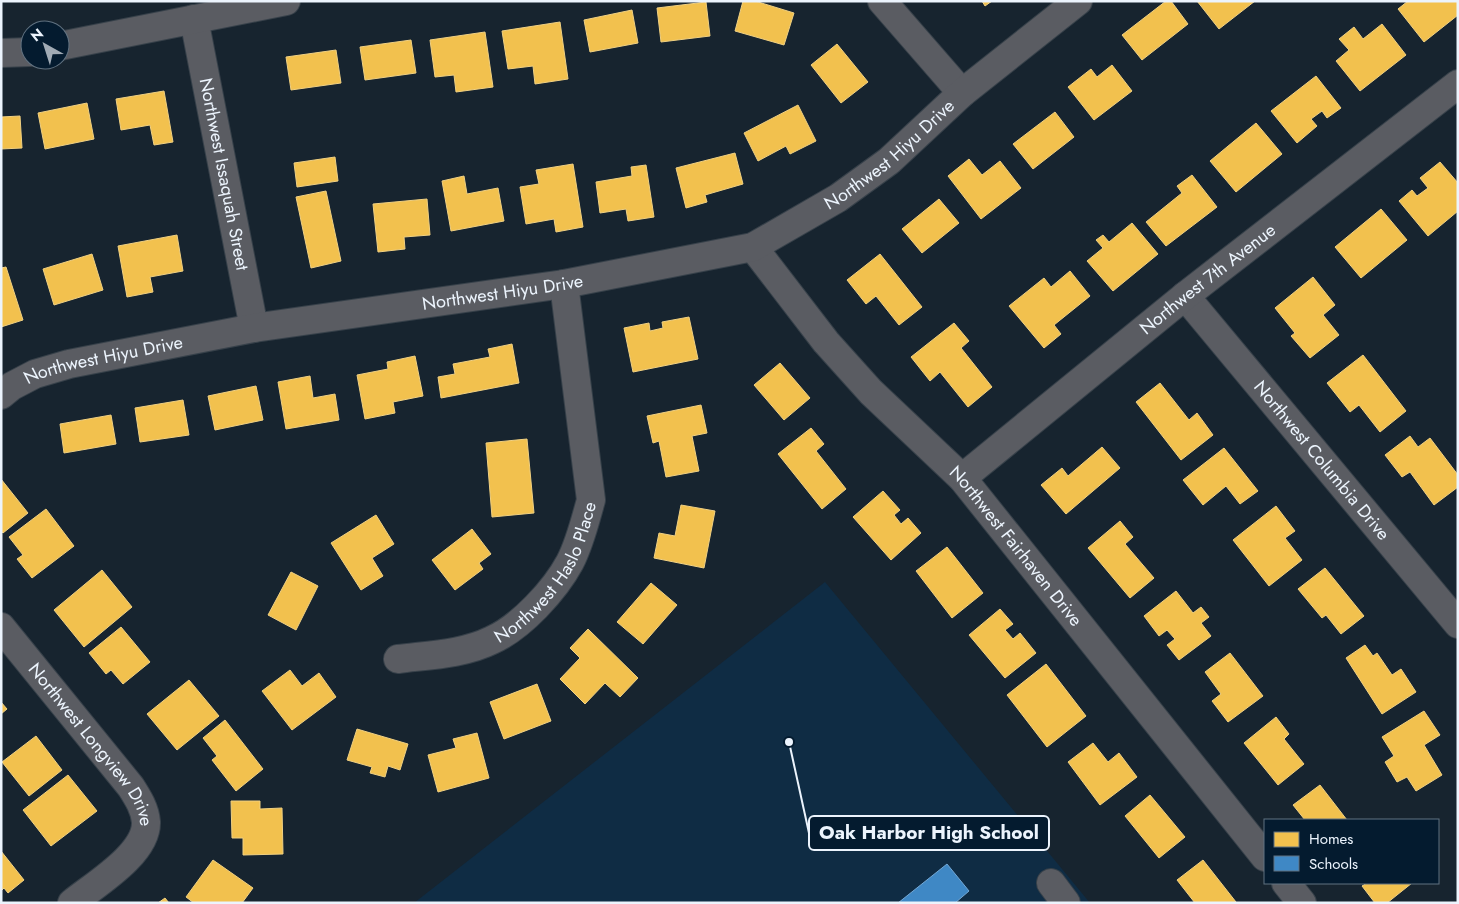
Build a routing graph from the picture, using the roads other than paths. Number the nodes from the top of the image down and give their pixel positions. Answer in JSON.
{"nodes":[{"id":1,"x":286,"y":1,"type":"edge"},
{"id":2,"x":882,"y":1,"type":"edge"},
{"id":3,"x":1078,"y":1,"type":"edge"},
{"id":4,"x":194,"y":19,"type":"junction"},
{"id":5,"x":70,"y":44,"type":"edge"},
{"id":6,"x":1,"y":52,"type":"edge"},
{"id":7,"x":20,"y":52,"type":"edge"},
{"id":8,"x":1458,"y":84,"type":"edge"},
{"id":9,"x":962,"y":93,"type":"junction"},
{"id":10,"x":753,"y":247,"type":"junction"},
{"id":11,"x":564,"y":284,"type":"junction"},
{"id":12,"x":1185,"y":296,"type":"junction"},
{"id":13,"x":254,"y":328,"type":"junction"},
{"id":14,"x":1,"y":395,"type":"edge"},
{"id":15,"x":962,"y":478,"type":"junction"},
{"id":16,"x":1458,"y":624,"type":"edge"},
{"id":17,"x":1,"y":626,"type":"edge"},
{"id":18,"x":398,"y":659,"type":"dead end"},
{"id":19,"x":1264,"y":856,"type":"edge"},
{"id":20,"x":1287,"y":884,"type":"edge"},
{"id":21,"x":72,"y":903,"type":"edge"},
{"id":22,"x":1302,"y":903,"type":"edge"}],
"edges":[{"from":1,"to":4,"type":"street"},
{"from":2,"to":9,"type":"street"},
{"from":3,"to":9,"type":"street","name":"Northwest Hiyu Drive"},
{"from":4,"to":5,"type":"street"},
{"from":4,"to":13,"type":"street","name":"Northwest Issaquah Street"},
{"from":6,"to":7,"type":"street"},
{"from":8,"to":12,"type":"street","name":"Northwest 7th Avenue"},
{"from":9,"to":10,"type":"street","name":"Northwest Hiyu Drive"},
{"from":10,"to":11,"type":"street","name":"Northwest Hiyu Drive"},
{"from":10,"to":15,"type":"street","name":"Northwest Fairhaven Drive"},
{"from":11,"to":13,"type":"street","name":"Northwest Hiyu Drive"},
{"from":11,"to":18,"type":"street","name":"Northwest Haslo Place"},
{"from":12,"to":15,"type":"street","name":"Northwest 7th Avenue"},
{"from":12,"to":16,"type":"street","name":"Northwest Columbia Drive"},
{"from":13,"to":14,"type":"street","name":"Northwest Hiyu Drive"},
{"from":15,"to":19,"type":"street","name":"Northwest Fairhaven Drive"},
{"from":17,"to":21,"type":"street","name":"Northwest Longview Drive"},
{"from":20,"to":22,"type":"street"}]}
